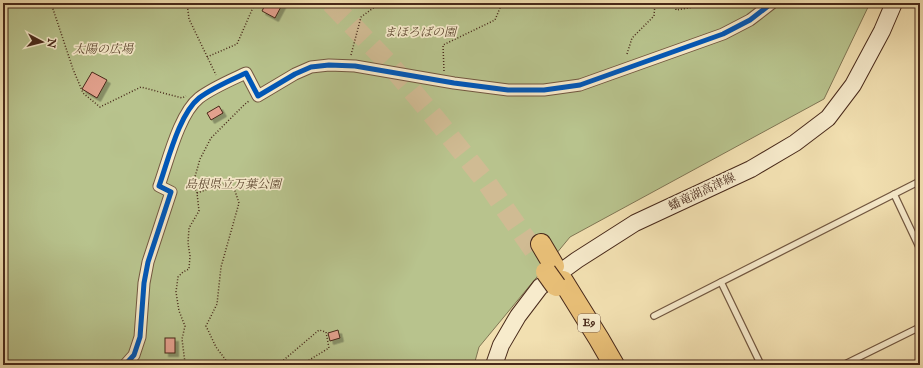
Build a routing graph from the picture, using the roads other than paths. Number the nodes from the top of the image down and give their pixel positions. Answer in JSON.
{"nodes":[{"id":1,"x":772,"y":3,"type":"edge"},
{"id":2,"x":894,"y":3,"type":"edge"},
{"id":3,"x":920,"y":182,"type":"edge"},
{"id":4,"x":894,"y":194,"type":"junction"},
{"id":5,"x":538,"y":248,"type":"tunnel mouth"},
{"id":6,"x":920,"y":249,"type":"edge"},
{"id":7,"x":555,"y":276,"type":"junction"},
{"id":8,"x":721,"y":282,"type":"junction"},
{"id":9,"x":654,"y":316,"type":"dead end"},
{"id":10,"x":920,"y":327,"type":"edge"},
{"id":11,"x":125,"y":365,"type":"edge"},
{"id":12,"x":494,"y":365,"type":"edge"},
{"id":13,"x":606,"y":365,"type":"edge"},
{"id":14,"x":614,"y":365,"type":"edge"},
{"id":15,"x":761,"y":365,"type":"edge"},
{"id":16,"x":842,"y":365,"type":"edge"}],
"edges":[{"from":1,"to":11,"type":"street"},
{"from":2,"to":12,"type":"main road","name":"蟠竜湖高津線"},
{"from":3,"to":4,"type":"lane"},
{"from":4,"to":6,"type":"lane"},
{"from":4,"to":8,"type":"lane"},
{"from":5,"to":7,"type":"highway","number":"E9"},
{"from":7,"to":13,"type":"highway","number":"E9"},
{"from":7,"to":14,"type":"highway","number":"E9"},
{"from":8,"to":9,"type":"lane"},
{"from":8,"to":15,"type":"lane"},
{"from":10,"to":16,"type":"lane"}]}
